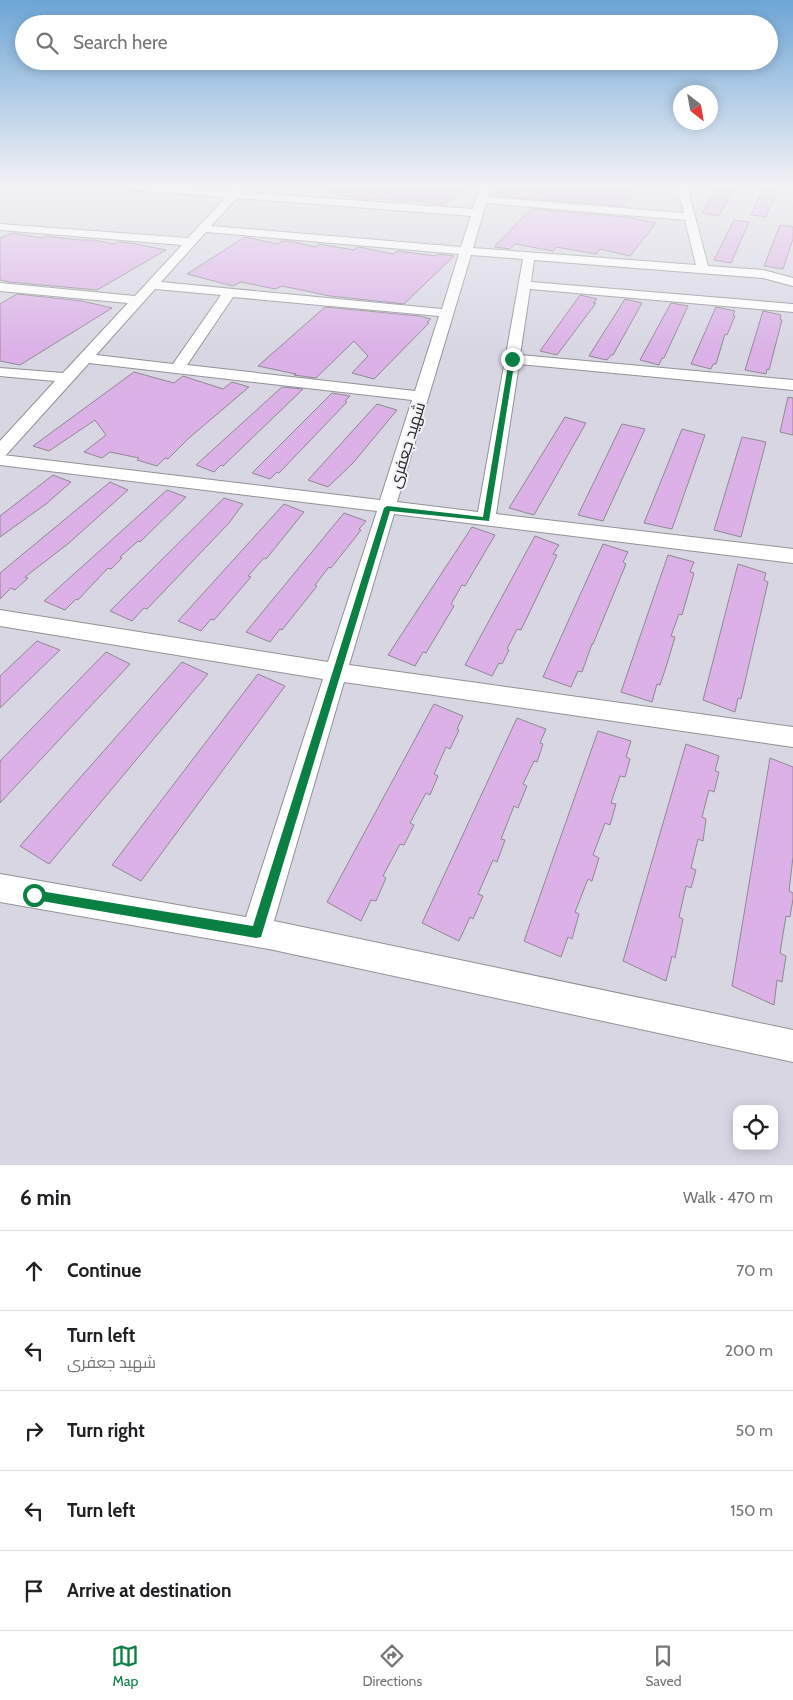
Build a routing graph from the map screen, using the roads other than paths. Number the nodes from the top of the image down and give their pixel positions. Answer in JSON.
{"nodes":[{"id":1,"x":170,"y":240,"type":"edge"},
{"id":2,"x":339,"y":240,"type":"edge"},
{"id":3,"x":469,"y":240,"type":"edge"},
{"id":4,"x":696,"y":240,"type":"edge"},
{"id":5,"x":191,"y":242,"type":"joint"},
{"id":6,"x":466,"y":251,"type":"junction"},
{"id":7,"x":529,"y":256,"type":"junction"},
{"id":8,"x":703,"y":269,"type":"junction"},
{"id":9,"x":793,"y":282,"type":"edge"},
{"id":10,"x":152,"y":284,"type":"junction"},
{"id":11,"x":524,"y":285,"type":"junction"},
{"id":12,"x":0,"y":287,"type":"edge"},
{"id":13,"x":230,"y":292,"type":"junction"},
{"id":14,"x":138,"y":300,"type":"junction"},
{"id":15,"x":793,"y":308,"type":"edge"},
{"id":16,"x":448,"y":313,"type":"junction"},
{"id":17,"x":85,"y":358,"type":"junction"},
{"id":18,"x":512,"y":359,"type":"junction"},
{"id":19,"x":177,"y":368,"type":"junction"},
{"id":20,"x":0,"y":372,"type":"edge"},
{"id":21,"x":66,"y":378,"type":"junction"},
{"id":22,"x":793,"y":385,"type":"edge"},
{"id":23,"x":422,"y":396,"type":"junction"},
{"id":24,"x":0,"y":451,"type":"edge"},
{"id":25,"x":0,"y":460,"type":"edge"},
{"id":26,"x":387,"y":508,"type":"junction"},
{"id":27,"x":486,"y":520,"type":"junction"},
{"id":28,"x":793,"y":556,"type":"edge"},
{"id":29,"x":0,"y":618,"type":"edge"},
{"id":30,"x":337,"y":672,"type":"junction"},
{"id":31,"x":793,"y":737,"type":"edge"},
{"id":32,"x":0,"y":888,"type":"edge"},
{"id":33,"x":256,"y":932,"type":"junction"},
{"id":34,"x":793,"y":1046,"type":"edge"}],
"edges":[{"from":1,"to":5,"type":"street"},
{"from":2,"to":6,"type":"street"},
{"from":3,"to":6,"type":"street","name":"شهید جعفری"},
{"from":4,"to":8,"type":"street"},
{"from":5,"to":10,"type":"street"},
{"from":6,"to":7,"type":"street"},
{"from":6,"to":16,"type":"street","name":"شهید جعفری"},
{"from":7,"to":8,"type":"street"},
{"from":7,"to":11,"type":"street"},
{"from":8,"to":9,"type":"street"},
{"from":10,"to":13,"type":"street"},
{"from":10,"to":14,"type":"street"},
{"from":11,"to":15,"type":"street"},
{"from":11,"to":18,"type":"street"},
{"from":12,"to":14,"type":"street"},
{"from":13,"to":16,"type":"street"},
{"from":13,"to":19,"type":"street"},
{"from":14,"to":17,"type":"street"},
{"from":16,"to":23,"type":"street","name":"شهید جعفری"},
{"from":17,"to":19,"type":"street"},
{"from":17,"to":21,"type":"street"},
{"from":18,"to":22,"type":"street"},
{"from":18,"to":27,"type":"street"},
{"from":19,"to":23,"type":"street"},
{"from":20,"to":21,"type":"street"},
{"from":21,"to":24,"type":"street"},
{"from":23,"to":26,"type":"street","name":"شهید جعفری"},
{"from":25,"to":26,"type":"street"},
{"from":26,"to":27,"type":"street"},
{"from":26,"to":30,"type":"street","name":"شهید جعفری"},
{"from":27,"to":28,"type":"street"},
{"from":29,"to":30,"type":"street"},
{"from":30,"to":31,"type":"street"},
{"from":30,"to":33,"type":"street","name":"شهید جعفری"},
{"from":32,"to":33,"type":"street"},
{"from":33,"to":34,"type":"street"}]}
